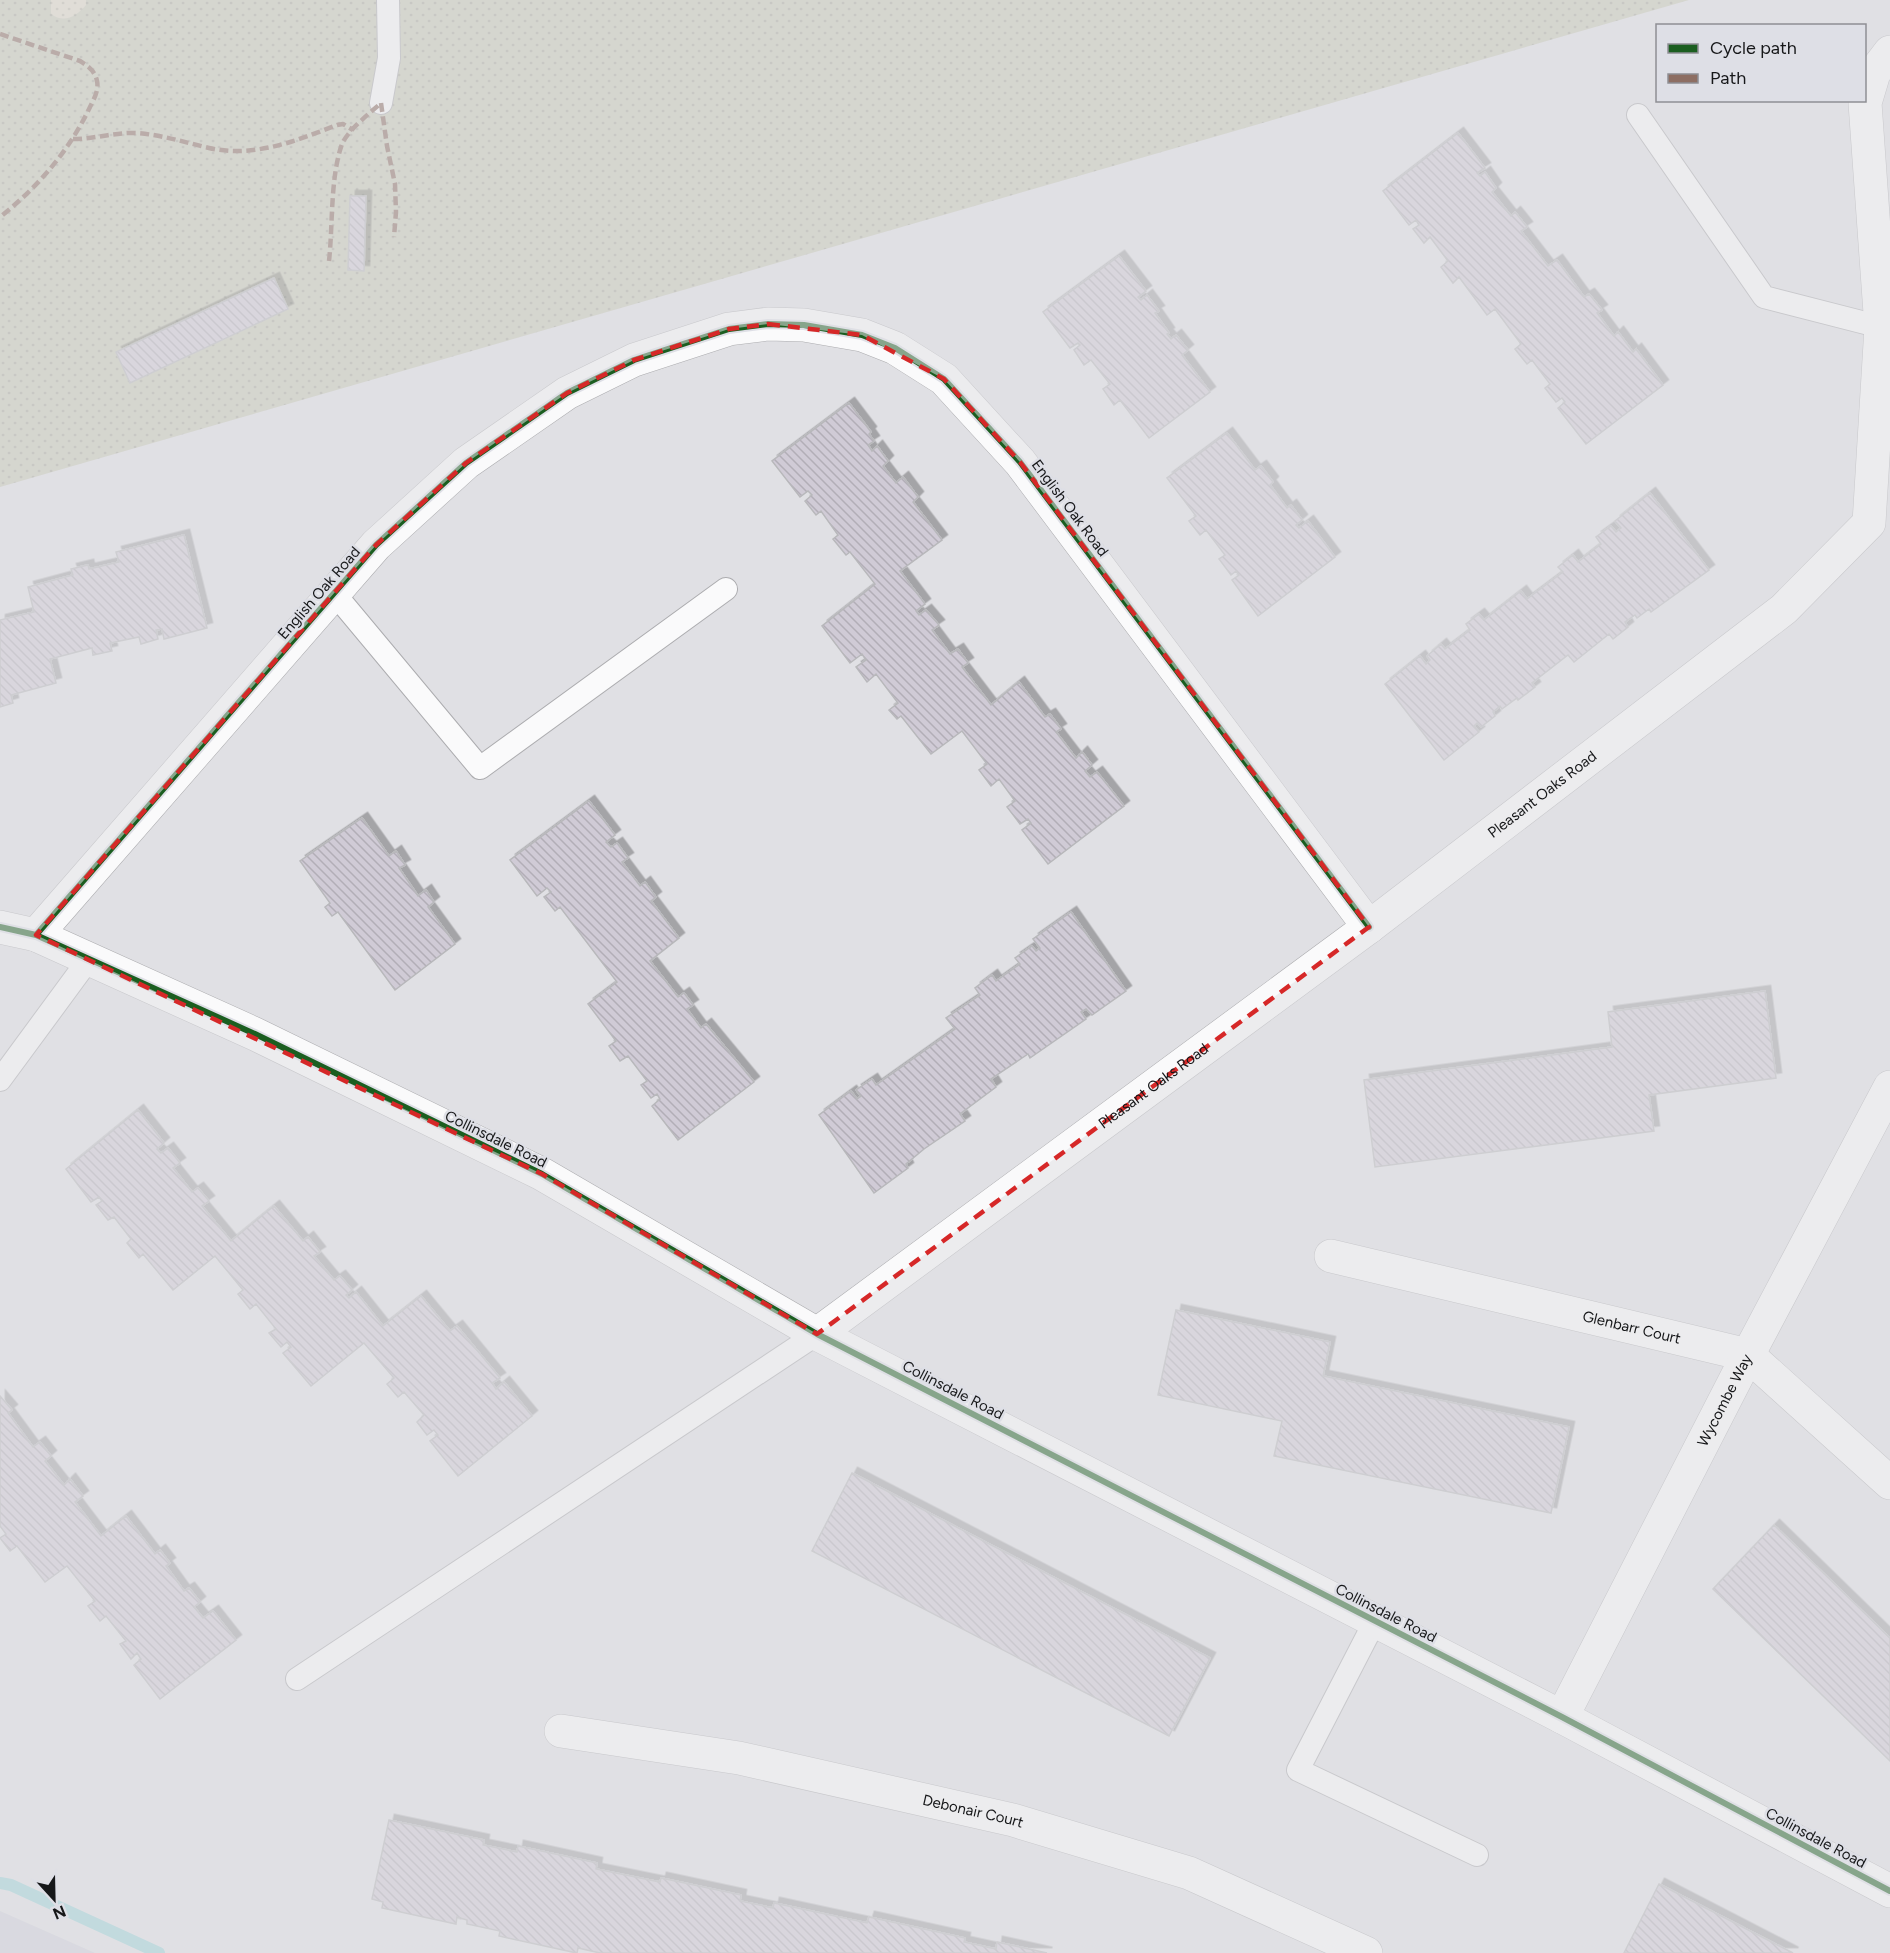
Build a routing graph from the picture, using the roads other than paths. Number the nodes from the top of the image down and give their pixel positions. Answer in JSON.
{"nodes":[{"id":1,"x":388,"y":0,"type":"edge"},
{"id":2,"x":1890,"y":52,"type":"edge"},
{"id":3,"x":1866,"y":100,"type":"edge"},
{"id":4,"x":1865,"y":102,"type":"edge"},
{"id":5,"x":381,"y":103,"type":"dead end"},
{"id":6,"x":1638,"y":116,"type":"dead end"},
{"id":7,"x":1885,"y":325,"type":"edge"},
{"id":8,"x":726,"y":589,"type":"dead end"},
{"id":9,"x":334,"y":593,"type":"junction"},
{"id":10,"x":0,"y":927,"type":"edge"},
{"id":11,"x":1369,"y":927,"type":"junction"},
{"id":12,"x":36,"y":935,"type":"junction"},
{"id":13,"x":89,"y":959,"type":"junction"},
{"id":14,"x":0,"y":1080,"type":"edge"},
{"id":15,"x":1890,"y":1087,"type":"edge"},
{"id":16,"x":1330,"y":1256,"type":"dead end"},
{"id":17,"x":817,"y":1334,"type":"junction"},
{"id":18,"x":1748,"y":1355,"type":"junction"},
{"id":19,"x":1890,"y":1483,"type":"edge"},
{"id":20,"x":1375,"y":1621,"type":"junction"},
{"id":21,"x":297,"y":1680,"type":"dead end"},
{"id":22,"x":1562,"y":1717,"type":"junction"},
{"id":23,"x":561,"y":1731,"type":"dead end"},
{"id":24,"x":1477,"y":1855,"type":"dead end"},
{"id":25,"x":1890,"y":1891,"type":"edge"},
{"id":26,"x":1366,"y":1953,"type":"edge"}],
"edges":[{"from":1,"to":5,"type":"lane"},
{"from":2,"to":3,"type":"street","name":"Pleasant Oaks Road"},
{"from":4,"to":7,"type":"street","name":"Pleasant Oaks Road"},
{"from":6,"to":7,"type":"lane"},
{"from":7,"to":11,"type":"street","name":"Pleasant Oaks Road"},
{"from":8,"to":9,"type":"lane"},
{"from":9,"to":11,"type":"street","name":"English Oak Road"},
{"from":9,"to":12,"type":"street","name":"English Oak Road"},
{"from":10,"to":12,"type":"street","name":"Collinsdale Road"},
{"from":11,"to":17,"type":"street","name":"Pleasant Oaks Road"},
{"from":12,"to":13,"type":"street","name":"Collinsdale Road"},
{"from":13,"to":14,"type":"lane"},
{"from":13,"to":17,"type":"street","name":"Collinsdale Road"},
{"from":15,"to":18,"type":"street","name":"Wycombe Way"},
{"from":16,"to":18,"type":"street","name":"Glenbarr Court"},
{"from":17,"to":20,"type":"street","name":"Collinsdale Road"},
{"from":17,"to":21,"type":"lane"},
{"from":18,"to":19,"type":"street","name":"Glenbarr Court"},
{"from":18,"to":22,"type":"street","name":"Wycombe Way"},
{"from":20,"to":22,"type":"street","name":"Collinsdale Road"},
{"from":20,"to":24,"type":"lane"},
{"from":22,"to":25,"type":"street","name":"Collinsdale Road"},
{"from":23,"to":26,"type":"street","name":"Debonair Court"}]}
